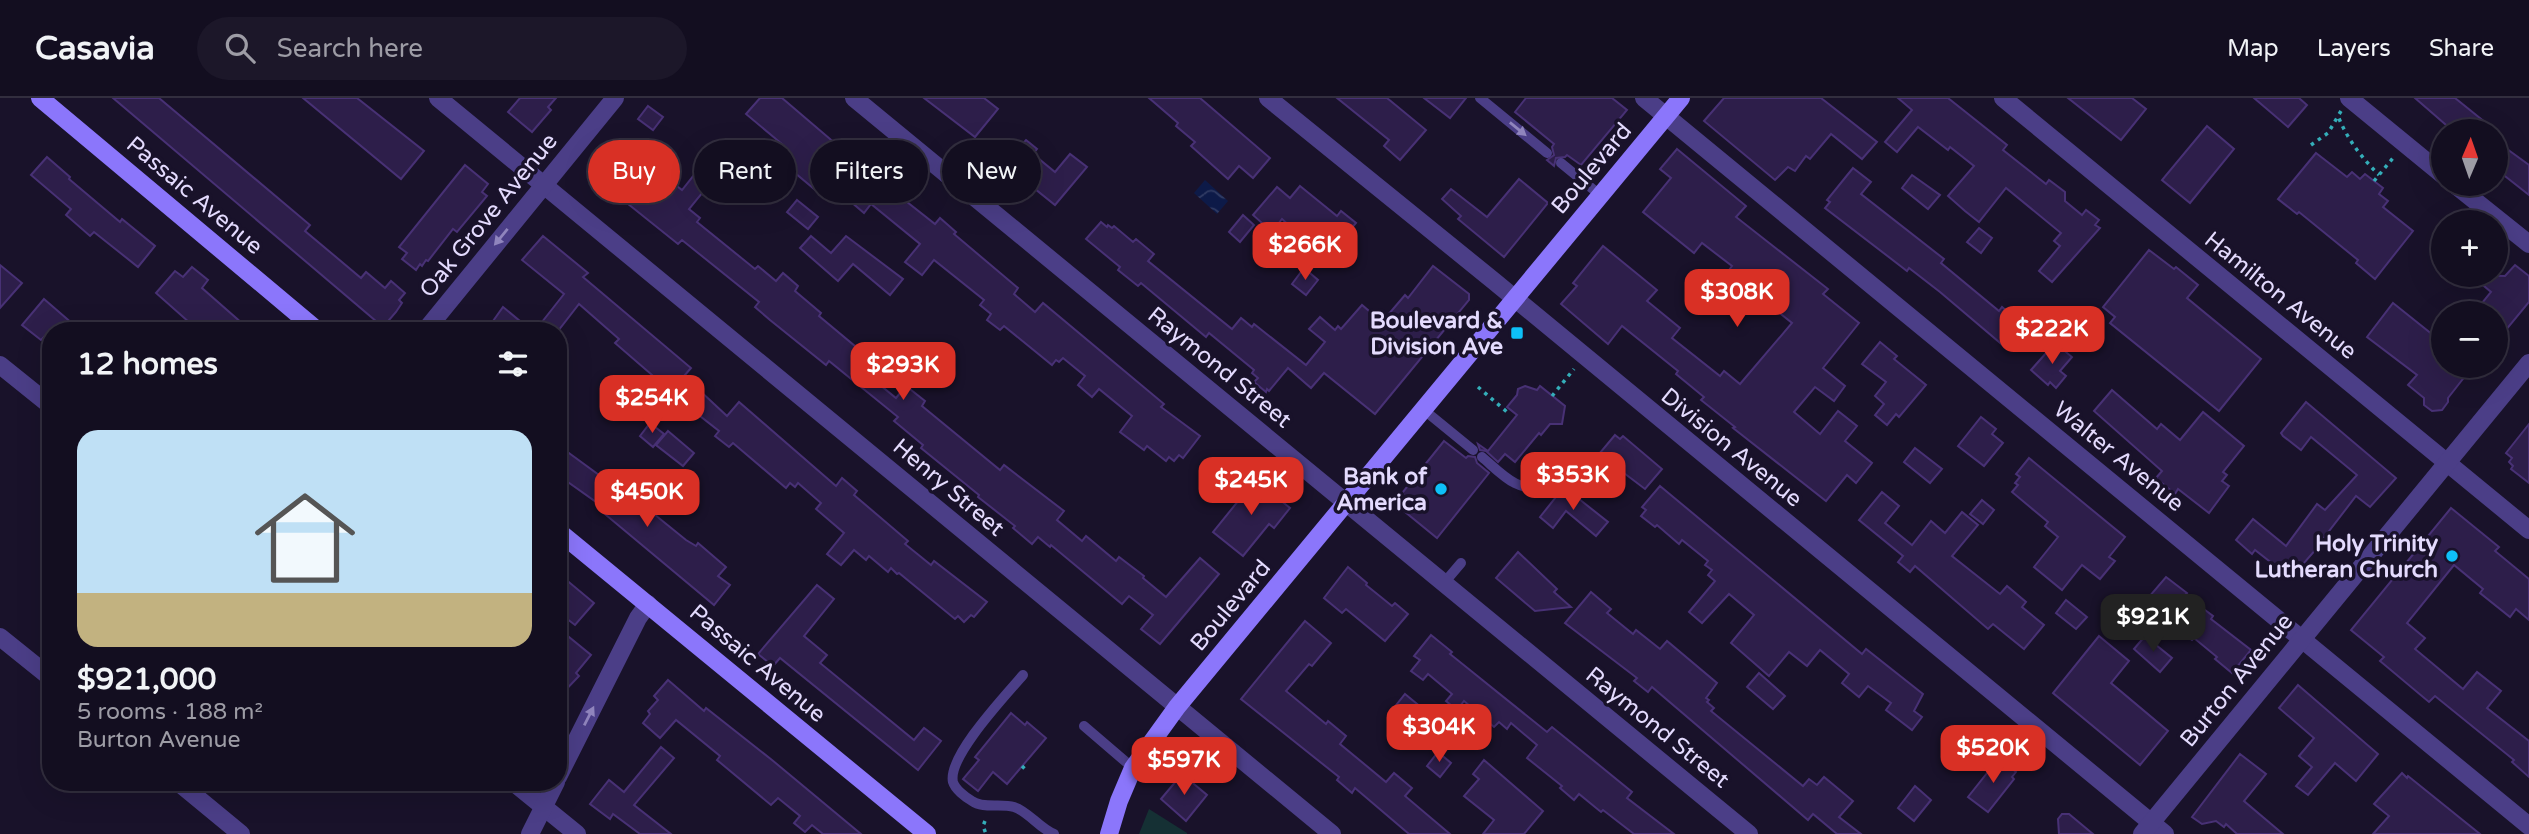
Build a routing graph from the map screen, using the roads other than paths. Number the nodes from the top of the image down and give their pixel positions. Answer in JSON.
{"nodes":[{"id":1,"x":40,"y":98,"type":"edge"},
{"id":2,"x":438,"y":98,"type":"edge"},
{"id":3,"x":615,"y":98,"type":"edge"},
{"id":4,"x":854,"y":98,"type":"edge"},
{"id":5,"x":1268,"y":98,"type":"edge"},
{"id":6,"x":1480,"y":98,"type":"edge"},
{"id":7,"x":1644,"y":98,"type":"edge"},
{"id":8,"x":1681,"y":98,"type":"edge"},
{"id":9,"x":2003,"y":98,"type":"edge"},
{"id":10,"x":2346,"y":104,"type":"edge"},
{"id":11,"x":1666,"y":116,"type":"junction"},
{"id":12,"x":1547,"y":153,"type":"dead end"},
{"id":13,"x":1560,"y":163,"type":"dead end"},
{"id":14,"x":2431,"y":166,"type":"edge"},
{"id":15,"x":544,"y":185,"type":"junction"},
{"id":16,"x":1600,"y":195,"type":"junction"},
{"id":17,"x":2469,"y":196,"type":"edge"},
{"id":18,"x":2529,"y":244,"type":"edge"},
{"id":19,"x":1514,"y":298,"type":"junction"},
{"id":20,"x":307,"y":322,"type":"edge"},
{"id":21,"x":432,"y":322,"type":"edge"},
{"id":22,"x":2529,"y":363,"type":"edge"},
{"id":23,"x":1,"y":368,"type":"edge"},
{"id":24,"x":42,"y":400,"type":"edge"},
{"id":25,"x":1424,"y":410,"type":"junction"},
{"id":26,"x":1473,"y":450,"type":"dead end"},
{"id":27,"x":1482,"y":457,"type":"dead end"},
{"id":28,"x":2446,"y":462,"type":"junction"},
{"id":29,"x":1544,"y":486,"type":"dead end"},
{"id":30,"x":1346,"y":503,"type":"junction"},
{"id":31,"x":2529,"y":530,"type":"edge"},
{"id":32,"x":567,"y":538,"type":"edge"},
{"id":33,"x":1461,"y":564,"type":"dead end"},
{"id":34,"x":1444,"y":583,"type":"junction"},
{"id":35,"x":648,"y":604,"type":"junction"},
{"id":36,"x":0,"y":637,"type":"edge"},
{"id":37,"x":2301,"y":639,"type":"junction"},
{"id":38,"x":42,"y":671,"type":"edge"},
{"id":39,"x":1023,"y":675,"type":"dead end"},
{"id":40,"x":1177,"y":707,"type":"junction"},
{"id":41,"x":1084,"y":726,"type":"dead end"},
{"id":42,"x":567,"y":759,"type":"edge"},
{"id":43,"x":1133,"y":768,"type":"junction"},
{"id":44,"x":189,"y":791,"type":"edge"},
{"id":45,"x":524,"y":791,"type":"edge"},
{"id":46,"x":551,"y":791,"type":"edge"},
{"id":47,"x":543,"y":807,"type":"junction"},
{"id":48,"x":2529,"y":826,"type":"edge"},
{"id":49,"x":2146,"y":828,"type":"edge"},
{"id":50,"x":241,"y":834,"type":"edge"},
{"id":51,"x":530,"y":834,"type":"edge"},
{"id":52,"x":577,"y":834,"type":"edge"},
{"id":53,"x":927,"y":834,"type":"edge"},
{"id":54,"x":1054,"y":834,"type":"edge"},
{"id":55,"x":1109,"y":834,"type":"edge"},
{"id":56,"x":1332,"y":834,"type":"edge"},
{"id":57,"x":1749,"y":834,"type":"edge"},
{"id":58,"x":2165,"y":834,"type":"edge"}],
"edges":[{"from":1,"to":20,"type":"street","name":"Passaic Avenue"},
{"from":2,"to":15,"type":"street","name":"Henry Street"},
{"from":3,"to":15,"type":"street","name":"Oak Grove Avenue"},
{"from":4,"to":30,"type":"street","name":"Raymond Street"},
{"from":5,"to":19,"type":"street","name":"Division Avenue"},
{"from":6,"to":12,"type":"lane","one_way":true},
{"from":7,"to":11,"type":"street","name":"Walter Avenue"},
{"from":8,"to":11,"type":"street","name":"Boulevard"},
{"from":9,"to":28,"type":"street","name":"Hamilton Avenue"},
{"from":10,"to":14,"type":"street"},
{"from":11,"to":16,"type":"street","name":"Boulevard"},
{"from":11,"to":37,"type":"street","name":"Walter Avenue"},
{"from":13,"to":16,"type":"lane"},
{"from":15,"to":21,"type":"street","name":"Oak Grove Avenue","one_way":true},
{"from":15,"to":40,"type":"street","name":"Henry Street"},
{"from":16,"to":19,"type":"street","name":"Boulevard"},
{"from":17,"to":18,"type":"street"},
{"from":19,"to":25,"type":"street","name":"Boulevard"},
{"from":19,"to":49,"type":"street","name":"Division Avenue"},
{"from":22,"to":28,"type":"street","name":"Burton Avenue"},
{"from":23,"to":24,"type":"street"},
{"from":25,"to":26,"type":"lane"},
{"from":25,"to":30,"type":"street","name":"Boulevard"},
{"from":27,"to":29,"type":"lane"},
{"from":28,"to":31,"type":"street","name":"Hamilton Avenue"},
{"from":28,"to":37,"type":"street","name":"Burton Avenue"},
{"from":30,"to":34,"type":"street","name":"Raymond Street"},
{"from":30,"to":40,"type":"street","name":"Boulevard"},
{"from":32,"to":35,"type":"street","name":"Passaic Avenue"},
{"from":33,"to":34,"type":"lane"},
{"from":34,"to":57,"type":"street","name":"Raymond Street"},
{"from":42,"to":35,"type":"street","one_way":true},
{"from":35,"to":53,"type":"street","name":"Passaic Avenue"},
{"from":36,"to":38,"type":"street"},
{"from":37,"to":48,"type":"street","name":"Walter Avenue"},
{"from":37,"to":49,"type":"street","name":"Burton Avenue"},
{"from":39,"to":54,"type":"lane"},
{"from":40,"to":43,"type":"street","name":"Boulevard"},
{"from":40,"to":56,"type":"street","name":"Henry Street"},
{"from":41,"to":43,"type":"lane"},
{"from":43,"to":55,"type":"street","name":"Boulevard"},
{"from":44,"to":50,"type":"street"},
{"from":45,"to":47,"type":"street"},
{"from":46,"to":47,"type":"street"},
{"from":47,"to":51,"type":"street"},
{"from":47,"to":52,"type":"street"},
{"from":49,"to":58,"type":"street","name":"Division Avenue"}]}
